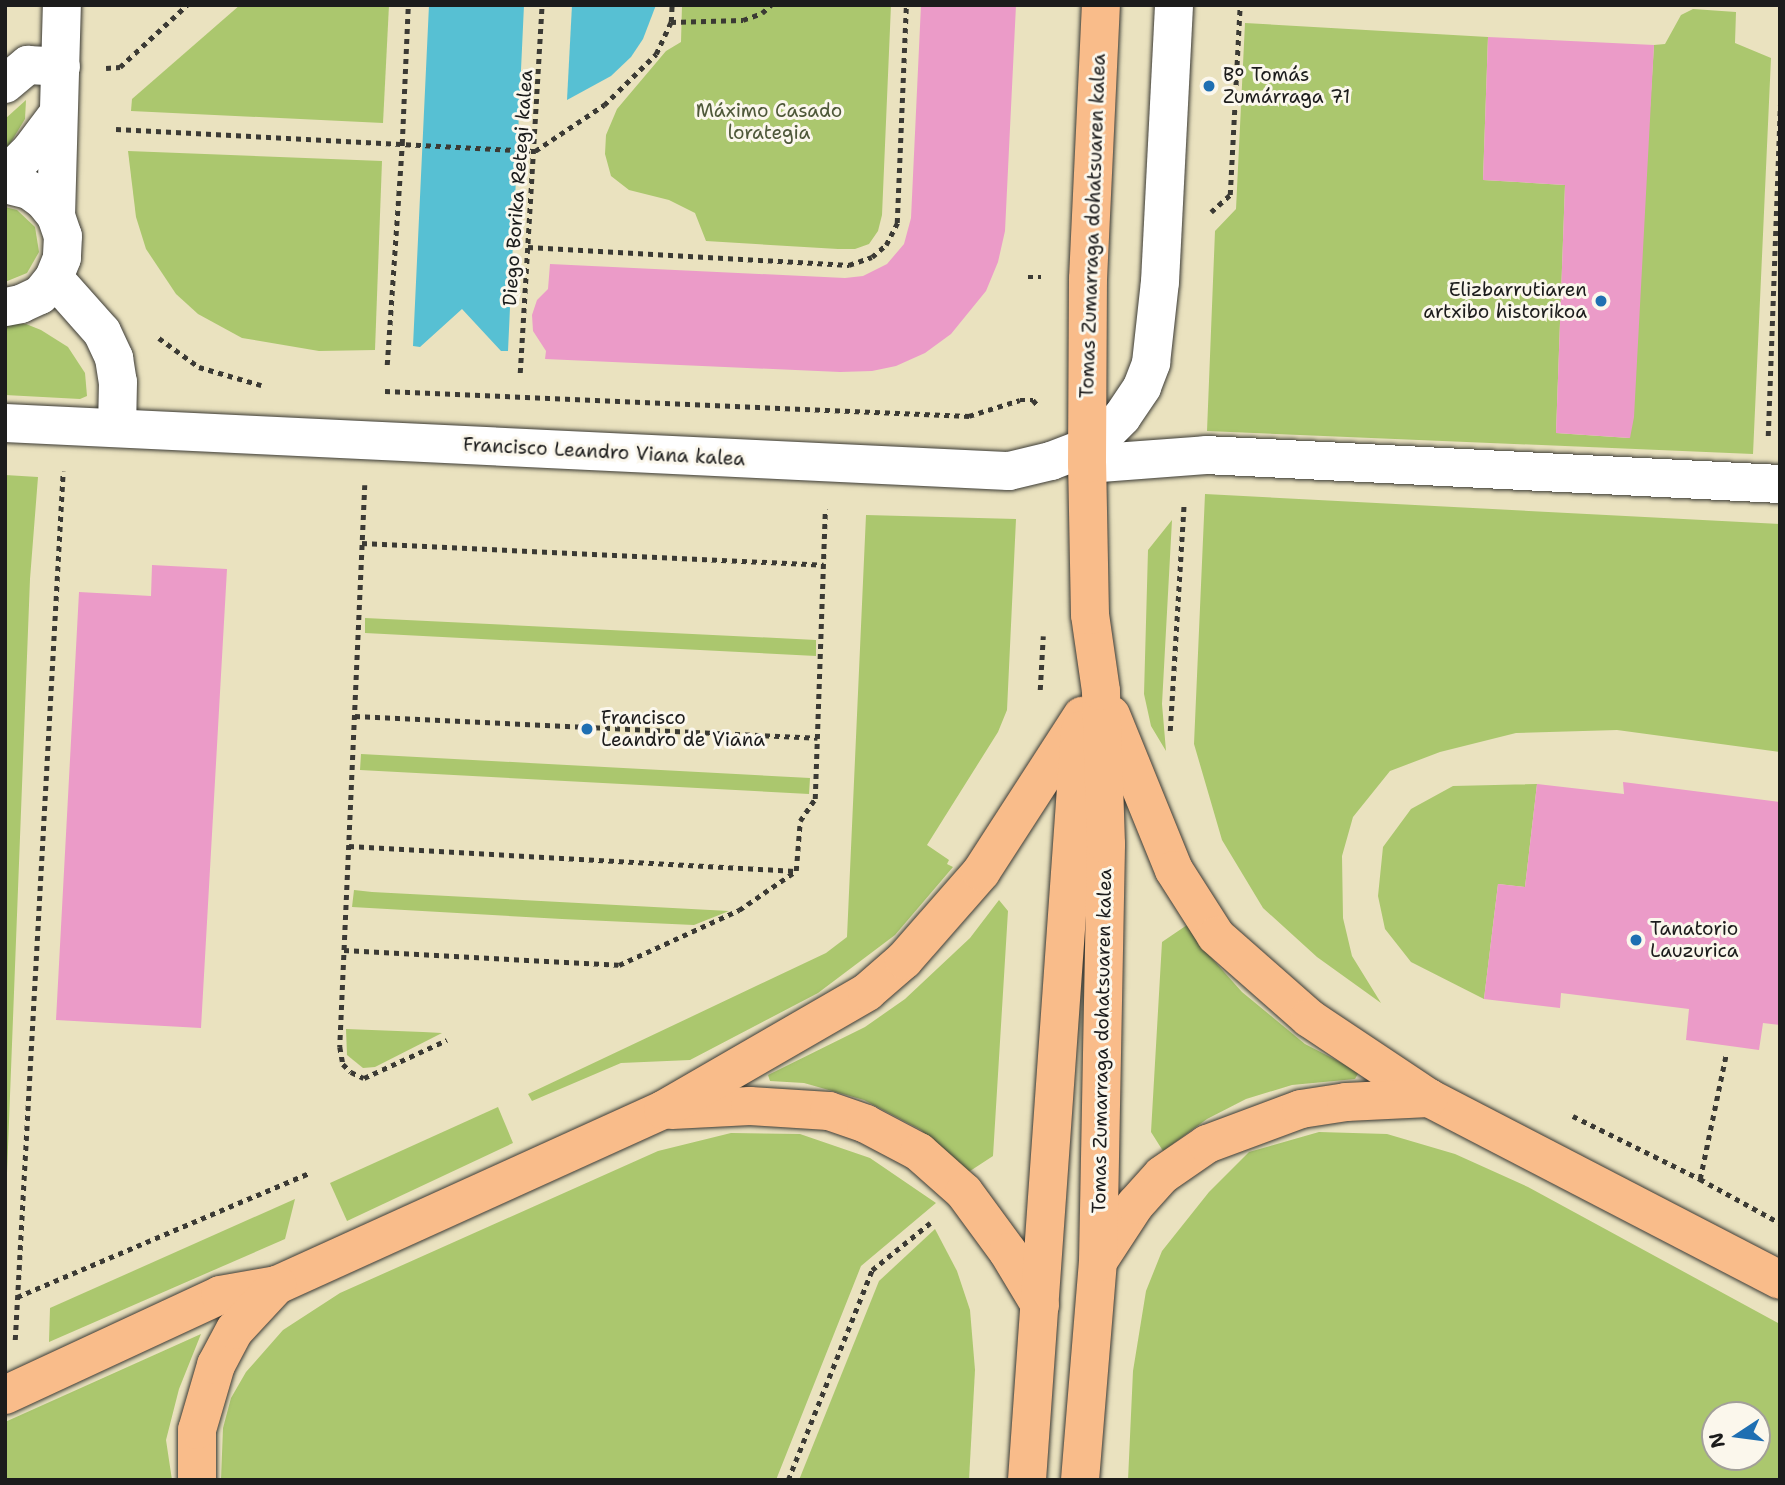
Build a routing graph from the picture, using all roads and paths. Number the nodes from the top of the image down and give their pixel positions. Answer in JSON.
{"nodes":[{"id":1,"x":62,"y":5,"type":"edge"},
{"id":2,"x":187,"y":5,"type":"edge"},
{"id":3,"x":408,"y":5,"type":"edge"},
{"id":4,"x":542,"y":5,"type":"edge"},
{"id":5,"x":673,"y":5,"type":"edge"},
{"id":6,"x":771,"y":5,"type":"edge"},
{"id":7,"x":906,"y":5,"type":"edge"},
{"id":8,"x":1101,"y":5,"type":"edge"},
{"id":9,"x":1174,"y":5,"type":"edge"},
{"id":10,"x":1240,"y":5,"type":"edge"},
{"id":11,"x":671,"y":22,"type":"junction"},
{"id":12,"x":120,"y":66,"type":"dead end"},
{"id":13,"x":61,"y":67,"type":"junction"},
{"id":14,"x":102,"y":68,"type":"dead end"},
{"id":15,"x":102,"y":80,"type":"dead end"},
{"id":16,"x":5,"y":84,"type":"edge"},
{"id":17,"x":1780,"y":105,"type":"edge"},
{"id":18,"x":58,"y":114,"type":"junction"},
{"id":19,"x":116,"y":129,"type":"dead end"},
{"id":20,"x":402,"y":144,"type":"junction"},
{"id":21,"x":535,"y":151,"type":"junction"},
{"id":22,"x":5,"y":176,"type":"edge"},
{"id":23,"x":5,"y":184,"type":"edge"},
{"id":24,"x":1209,"y":213,"type":"dead end"},
{"id":25,"x":56,"y":216,"type":"junction"},
{"id":26,"x":528,"y":247,"type":"junction"},
{"id":27,"x":54,"y":278,"type":"junction"},
{"id":28,"x":5,"y":307,"type":"edge"},
{"id":29,"x":153,"y":332,"type":"dead end"},
{"id":30,"x":387,"y":365,"type":"dead end"},
{"id":31,"x":520,"y":373,"type":"dead end"},
{"id":32,"x":271,"y":385,"type":"dead end"},
{"id":33,"x":379,"y":390,"type":"dead end"},
{"id":34,"x":1039,"y":408,"type":"dead end"},
{"id":35,"x":5,"y":423,"type":"edge"},
{"id":36,"x":117,"y":428,"type":"junction"},
{"id":37,"x":1768,"y":437,"type":"dead end"},
{"id":38,"x":1087,"y":455,"type":"junction"},
{"id":39,"x":1186,"y":456,"type":"junction"},
{"id":40,"x":64,"y":466,"type":"dead end"},
{"id":41,"x":365,"y":481,"type":"dead end"},
{"id":42,"x":1780,"y":484,"type":"edge"},
{"id":43,"x":825,"y":505,"type":"dead end"},
{"id":44,"x":362,"y":543,"type":"junction"},
{"id":45,"x":823,"y":565,"type":"junction"},
{"id":46,"x":1043,"y":629,"type":"dead end"},
{"id":47,"x":1040,"y":694,"type":"dead end"},
{"id":48,"x":1091,"y":703,"type":"junction"},
{"id":49,"x":355,"y":716,"type":"junction"},
{"id":50,"x":1170,"y":734,"type":"dead end"},
{"id":51,"x":817,"y":738,"type":"junction"},
{"id":52,"x":349,"y":846,"type":"junction"},
{"id":53,"x":796,"y":871,"type":"junction"},
{"id":54,"x":344,"y":950,"type":"junction"},
{"id":55,"x":447,"y":1040,"type":"dead end"},
{"id":56,"x":1726,"y":1055,"type":"dead end"},
{"id":57,"x":1429,"y":1098,"type":"junction"},
{"id":58,"x":663,"y":1110,"type":"junction"},
{"id":59,"x":1565,"y":1112,"type":"dead end"},
{"id":60,"x":311,"y":1172,"type":"dead end"},
{"id":61,"x":1700,"y":1179,"type":"junction"},
{"id":62,"x":937,"y":1217,"type":"dead end"},
{"id":63,"x":1780,"y":1223,"type":"edge"},
{"id":64,"x":1098,"y":1262,"type":"junction"},
{"id":65,"x":1780,"y":1280,"type":"edge"},
{"id":66,"x":277,"y":1285,"type":"junction"},
{"id":67,"x":17,"y":1297,"type":"junction"},
{"id":68,"x":1040,"y":1305,"type":"junction"},
{"id":69,"x":14,"y":1350,"type":"dead end"},
{"id":70,"x":5,"y":1395,"type":"edge"},
{"id":71,"x":1027,"y":1472,"type":"edge"},
{"id":72,"x":1081,"y":1473,"type":"edge"},
{"id":73,"x":197,"y":1480,"type":"edge"},
{"id":74,"x":788,"y":1480,"type":"edge"}],
"edges":[{"from":1,"to":13,"type":"street"},
{"from":2,"to":12,"type":"path"},
{"from":3,"to":20,"type":"path"},
{"from":4,"to":21,"type":"path","name":"Diego Borika Retegi kalea"},
{"from":5,"to":11,"type":"path"},
{"from":6,"to":11,"type":"path"},
{"from":7,"to":26,"type":"path"},
{"from":8,"to":38,"type":"main road","name":"Tomas Zumarraga dohatsuaren kalea"},
{"from":9,"to":38,"type":"street"},
{"from":10,"to":24,"type":"path"},
{"from":11,"to":21,"type":"path"},
{"from":13,"to":16,"type":"street"},
{"from":13,"to":18,"type":"street"},
{"from":14,"to":15,"type":"path"},
{"from":17,"to":37,"type":"path"},
{"from":18,"to":22,"type":"street"},
{"from":18,"to":25,"type":"street"},
{"from":19,"to":20,"type":"path"},
{"from":20,"to":21,"type":"path"},
{"from":20,"to":30,"type":"path"},
{"from":21,"to":26,"type":"path","name":"Diego Borika Retegi kalea"},
{"from":23,"to":25,"type":"street"},
{"from":25,"to":27,"type":"street"},
{"from":26,"to":31,"type":"path","name":"Diego Borika Retegi kalea"},
{"from":27,"to":28,"type":"street"},
{"from":27,"to":36,"type":"street"},
{"from":29,"to":32,"type":"path"},
{"from":33,"to":34,"type":"path"},
{"from":35,"to":36,"type":"street","name":"Francisco Leandro Viana kalea"},
{"from":36,"to":38,"type":"street","name":"Francisco Leandro Viana kalea"},
{"from":38,"to":39,"type":"street"},
{"from":38,"to":48,"type":"main road","name":"Tomas Zumarraga dohatsuaren kalea"},
{"from":39,"to":42,"type":"street"},
{"from":39,"to":50,"type":"path"},
{"from":40,"to":67,"type":"path"},
{"from":41,"to":44,"type":"path"},
{"from":43,"to":45,"type":"path"},
{"from":44,"to":45,"type":"path"},
{"from":44,"to":49,"type":"path"},
{"from":45,"to":51,"type":"path"},
{"from":46,"to":47,"type":"path"},
{"from":48,"to":57,"type":"main road"},
{"from":48,"to":58,"type":"main road"},
{"from":48,"to":64,"type":"main road","name":"Tomas Zumarraga dohatsuaren kalea"},
{"from":48,"to":68,"type":"main road","name":"Tomas Zumarraga dohatsuaren kalea"},
{"from":49,"to":51,"type":"path"},
{"from":49,"to":52,"type":"path"},
{"from":51,"to":53,"type":"path"},
{"from":52,"to":53,"type":"path"},
{"from":52,"to":54,"type":"path"},
{"from":53,"to":54,"type":"path"},
{"from":54,"to":55,"type":"path"},
{"from":56,"to":61,"type":"path"},
{"from":57,"to":64,"type":"main road"},
{"from":57,"to":65,"type":"main road"},
{"from":58,"to":66,"type":"main road"},
{"from":58,"to":68,"type":"main road"},
{"from":59,"to":61,"type":"path"},
{"from":60,"to":67,"type":"path"},
{"from":61,"to":63,"type":"path"},
{"from":62,"to":74,"type":"path"},
{"from":64,"to":72,"type":"main road","name":"Tomas Zumarraga dohatsuaren kalea"},
{"from":66,"to":70,"type":"main road"},
{"from":66,"to":73,"type":"main road"},
{"from":67,"to":69,"type":"path"},
{"from":68,"to":71,"type":"main road","name":"Tomas Zumarraga dohatsuaren kalea"}]}
